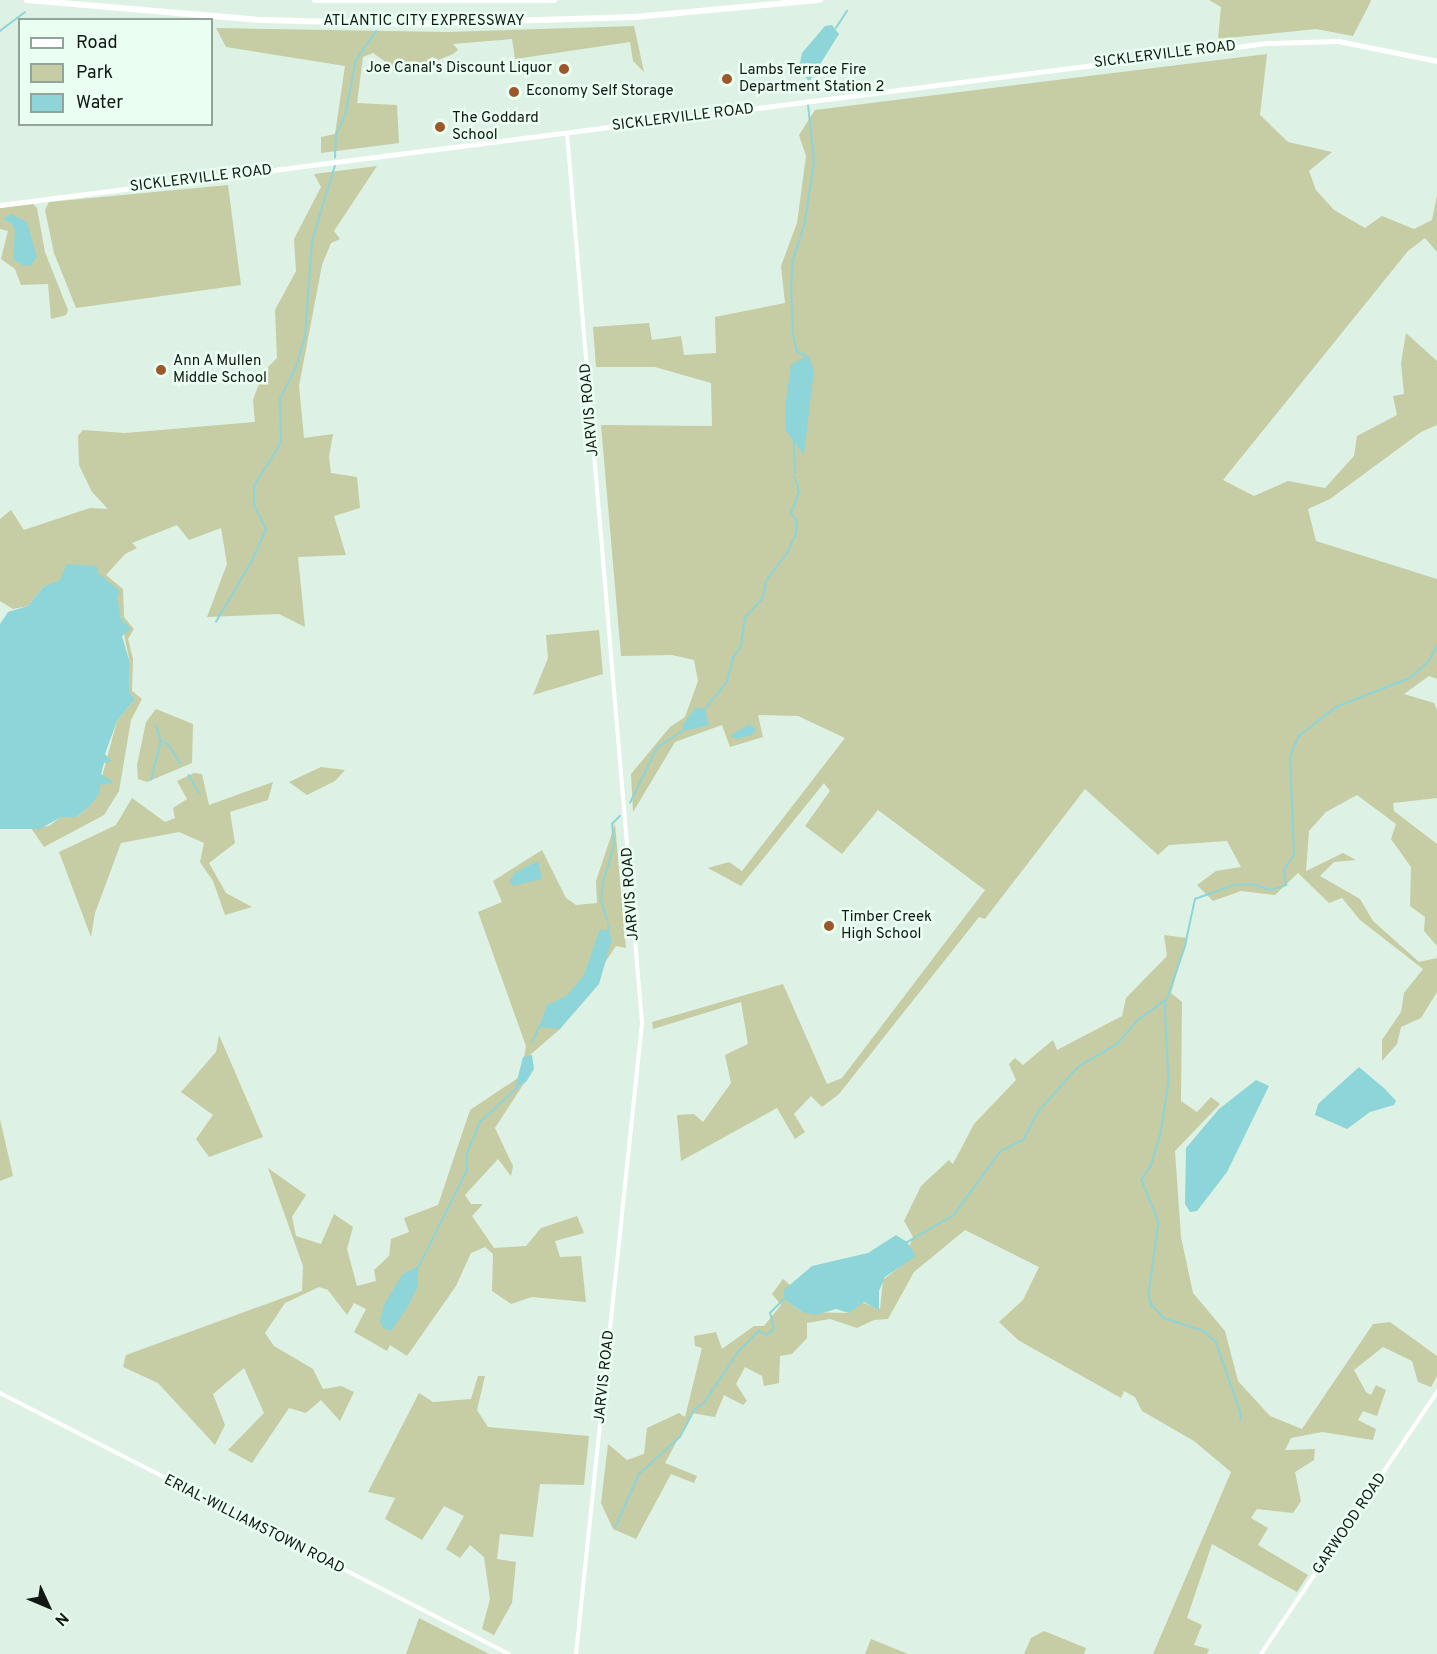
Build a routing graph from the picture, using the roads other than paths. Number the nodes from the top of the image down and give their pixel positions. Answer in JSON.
{"nodes":[{"id":1,"x":27,"y":0,"type":"edge"},
{"id":2,"x":315,"y":0,"type":"edge"},
{"id":3,"x":554,"y":0,"type":"edge"},
{"id":4,"x":820,"y":0,"type":"edge"},
{"id":5,"x":1437,"y":61,"type":"edge"},
{"id":6,"x":567,"y":133,"type":"junction"},
{"id":7,"x":0,"y":205,"type":"edge"},
{"id":8,"x":1437,"y":1392,"type":"edge"},
{"id":9,"x":0,"y":1393,"type":"edge"},
{"id":10,"x":509,"y":1654,"type":"edge"},
{"id":11,"x":576,"y":1654,"type":"edge"},
{"id":12,"x":1261,"y":1654,"type":"edge"}],
"edges":[{"from":1,"to":4,"type":"highway","name":"ATLANTIC CITY EXPRESSWAY"},
{"from":2,"to":3,"type":"highway","name":"ATLANTIC CITY EXPRESSWAY"},
{"from":5,"to":6,"type":"main road","name":"SICKLERVILLE ROAD"},
{"from":6,"to":7,"type":"main road","name":"SICKLERVILLE ROAD"},
{"from":6,"to":11,"type":"street","name":"JARVIS ROAD"},
{"from":8,"to":12,"type":"street","name":"GARWOOD ROAD"},
{"from":9,"to":10,"type":"street","name":"ERIAL-WILLIAMSTOWN ROAD"}]}
